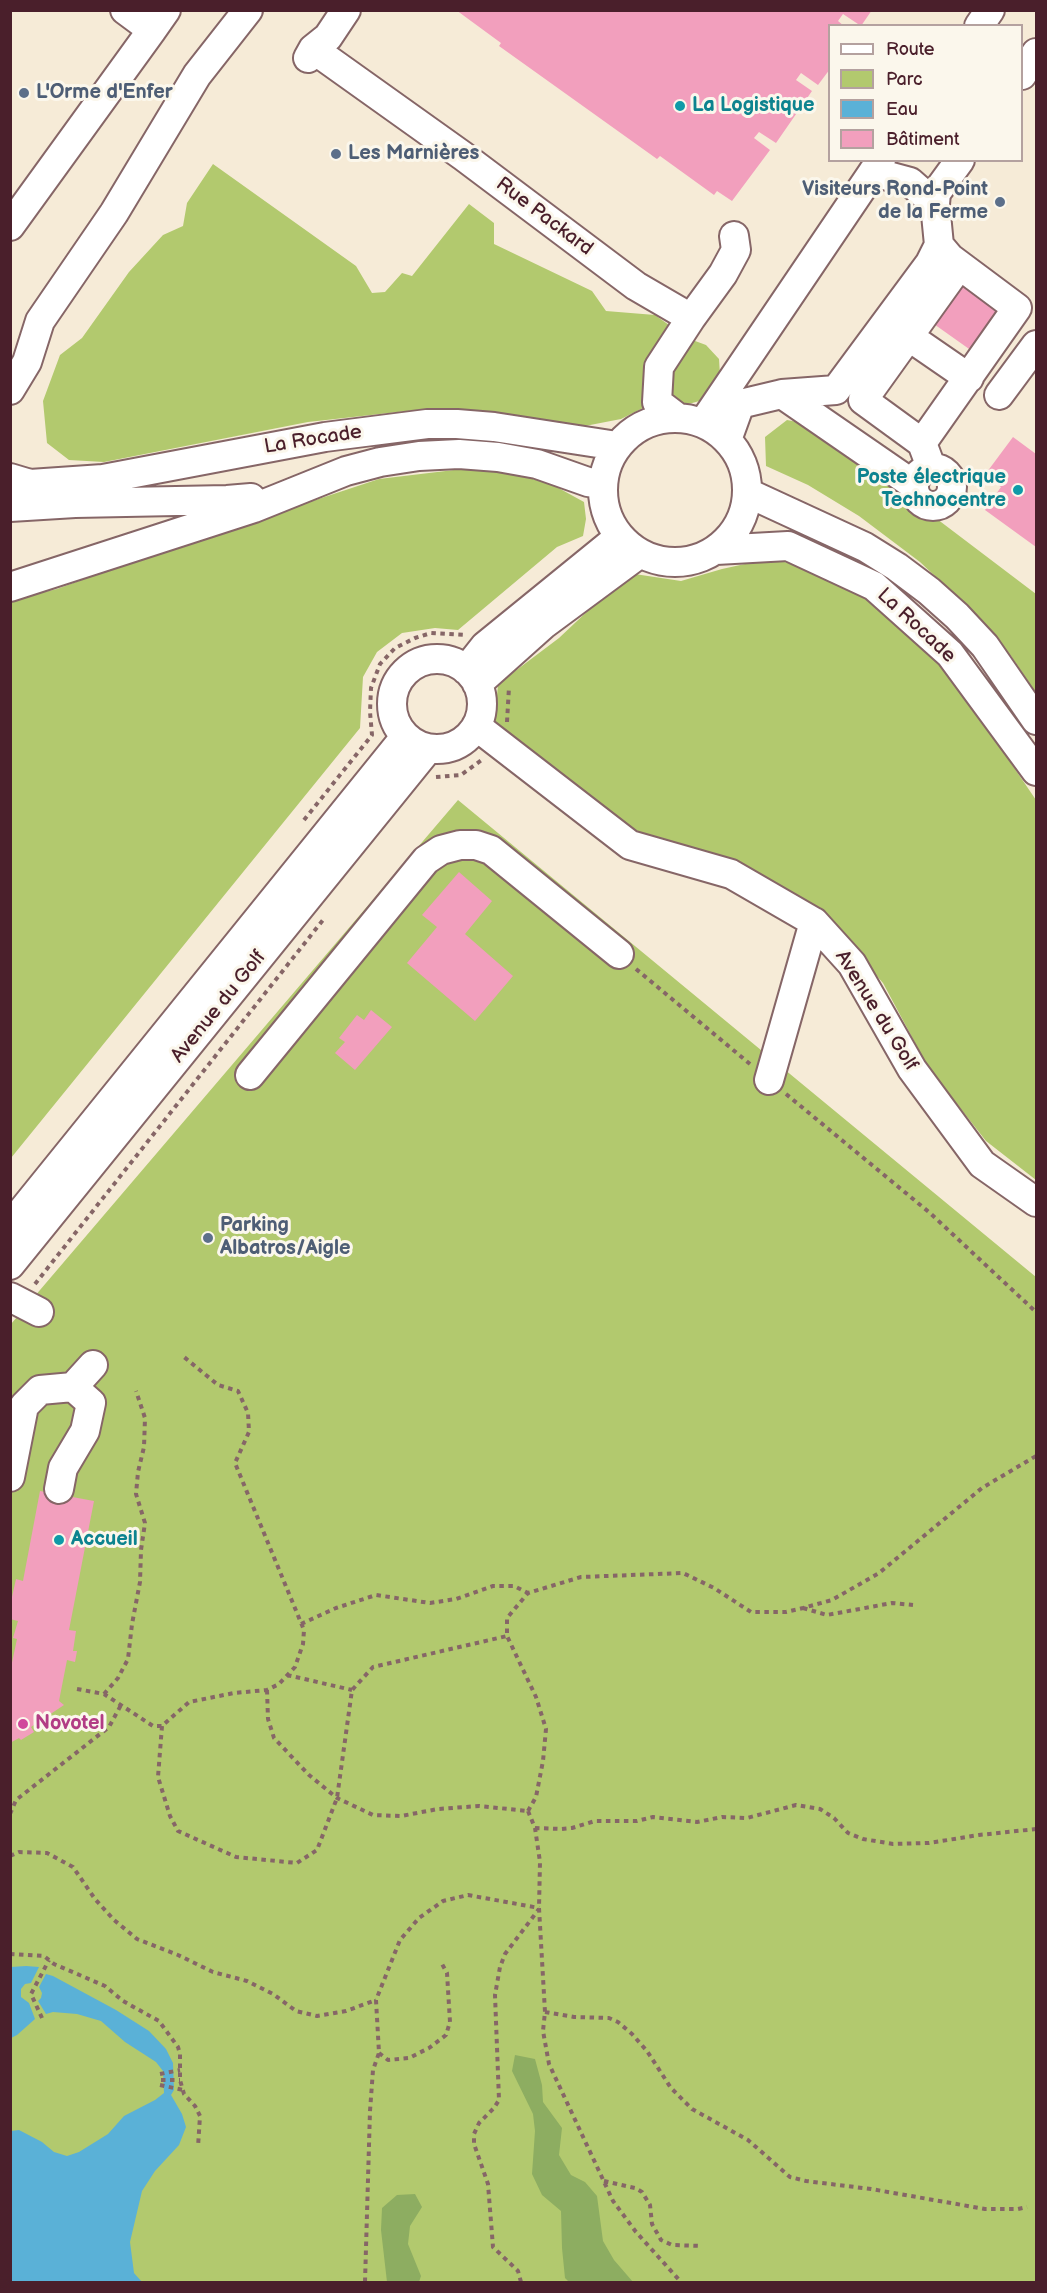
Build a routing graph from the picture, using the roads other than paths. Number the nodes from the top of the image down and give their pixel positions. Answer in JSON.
{"nodes":[{"id":1,"x":125,"y":10,"type":"edge"},
{"id":2,"x":248,"y":10,"type":"edge"},
{"id":3,"x":346,"y":10,"type":"edge"},
{"id":4,"x":990,"y":10,"type":"edge"},
{"id":5,"x":159,"y":20,"type":"edge"},
{"id":6,"x":980,"y":24,"type":"edge"},
{"id":7,"x":1036,"y":53,"type":"edge"},
{"id":8,"x":1023,"y":73,"type":"edge"},
{"id":9,"x":970,"y":163,"type":"edge"},
{"id":10,"x":877,"y":166,"type":"edge"},
{"id":11,"x":937,"y":223,"type":"junction"},
{"id":12,"x":10,"y":226,"type":"edge"},
{"id":13,"x":734,"y":236,"type":"dead end"},
{"id":14,"x":959,"y":266,"type":"junction"},
{"id":15,"x":691,"y":318,"type":"junction"},
{"id":16,"x":40,"y":321,"type":"junction"},
{"id":17,"x":908,"y":336,"type":"junction"},
{"id":18,"x":10,"y":345,"type":"edge"},
{"id":19,"x":1036,"y":345,"type":"edge"},
{"id":20,"x":757,"y":365,"type":"dead end"},
{"id":21,"x":969,"y":378,"type":"junction"},
{"id":22,"x":10,"y":390,"type":"edge"},
{"id":23,"x":782,"y":394,"type":"junction"},
{"id":24,"x":999,"y":395,"type":"dead end"},
{"id":25,"x":740,"y":404,"type":"junction"},
{"id":26,"x":690,"y":420,"type":"junction"},
{"id":27,"x":728,"y":440,"type":"junction"},
{"id":28,"x":617,"y":446,"type":"junction"},
{"id":29,"x":922,"y":465,"type":"junction"},
{"id":30,"x":346,"y":471,"type":"junction"},
{"id":31,"x":10,"y":478,"type":"edge"},
{"id":32,"x":603,"y":484,"type":"junction"},
{"id":33,"x":748,"y":493,"type":"junction"},
{"id":34,"x":10,"y":507,"type":"edge"},
{"id":35,"x":629,"y":545,"type":"junction"},
{"id":36,"x":716,"y":550,"type":"junction"},
{"id":37,"x":10,"y":587,"type":"edge"},
{"id":38,"x":471,"y":677,"type":"junction"},
{"id":39,"x":1036,"y":720,"type":"edge"},
{"id":40,"x":476,"y":726,"type":"junction"},
{"id":41,"x":416,"y":743,"type":"junction"},
{"id":42,"x":1036,"y":771,"type":"edge"},
{"id":43,"x":814,"y":922,"type":"junction"},
{"id":44,"x":619,"y":954,"type":"road end"},
{"id":45,"x":250,"y":1075,"type":"dead end"},
{"id":46,"x":769,"y":1080,"type":"road end"},
{"id":47,"x":1036,"y":1203,"type":"edge"},
{"id":48,"x":10,"y":1226,"type":"edge"},
{"id":49,"x":10,"y":1265,"type":"edge"},
{"id":50,"x":93,"y":1365,"type":"dead end"},
{"id":51,"x":73,"y":1387,"type":"junction"},
{"id":52,"x":10,"y":1477,"type":"edge"},
{"id":53,"x":59,"y":1489,"type":"dead end"}],
"edges":[{"from":1,"to":5,"type":"street"},
{"from":2,"to":16,"type":"street"},
{"from":3,"to":15,"type":"street","name":"Rue Packard"},
{"from":4,"to":6,"type":"street"},
{"from":5,"to":12,"type":"street"},
{"from":7,"to":8,"type":"street"},
{"from":9,"to":11,"type":"street"},
{"from":10,"to":11,"type":"street"},
{"from":10,"to":26,"type":"street"},
{"from":11,"to":14,"type":"street"},
{"from":11,"to":23,"type":"street"},
{"from":13,"to":15,"type":"street"},
{"from":14,"to":17,"type":"street"},
{"from":14,"to":21,"type":"street"},
{"from":15,"to":26,"type":"street"},
{"from":16,"to":18,"type":"street"},
{"from":16,"to":22,"type":"street"},
{"from":17,"to":21,"type":"street"},
{"from":17,"to":29,"type":"street"},
{"from":19,"to":24,"type":"street"},
{"from":20,"to":25,"type":"street"},
{"from":21,"to":29,"type":"street"},
{"from":23,"to":25,"type":"street"},
{"from":23,"to":29,"type":"street"},
{"from":25,"to":27,"type":"street"},
{"from":26,"to":27,"type":"street"},
{"from":26,"to":28,"type":"street"},
{"from":27,"to":33,"type":"street"},
{"from":28,"to":31,"type":"street","name":"La Rocade"},
{"from":28,"to":32,"type":"street"},
{"from":30,"to":32,"type":"street","name":"La Rocade"},
{"from":30,"to":34,"type":"street","name":"La Rocade"},
{"from":30,"to":37,"type":"street","name":"La Rocade"},
{"from":32,"to":35,"type":"street"},
{"from":33,"to":36,"type":"street"},
{"from":33,"to":39,"type":"street","name":"La Rocade"},
{"from":35,"to":36,"type":"street"},
{"from":35,"to":38,"type":"street"},
{"from":36,"to":42,"type":"street","name":"La Rocade"},
{"from":38,"to":40,"type":"street"},
{"from":38,"to":41,"type":"street"},
{"from":40,"to":41,"type":"street"},
{"from":40,"to":43,"type":"street","name":"Avenue du Golf"},
{"from":41,"to":48,"type":"street","name":"Avenue du Golf"},
{"from":41,"to":49,"type":"street","name":"Avenue du Golf"},
{"from":43,"to":46,"type":"street"},
{"from":43,"to":47,"type":"street","name":"Avenue du Golf"},
{"from":44,"to":45,"type":"street"},
{"from":50,"to":51,"type":"street"},
{"from":51,"to":52,"type":"street"},
{"from":51,"to":53,"type":"street"}]}
